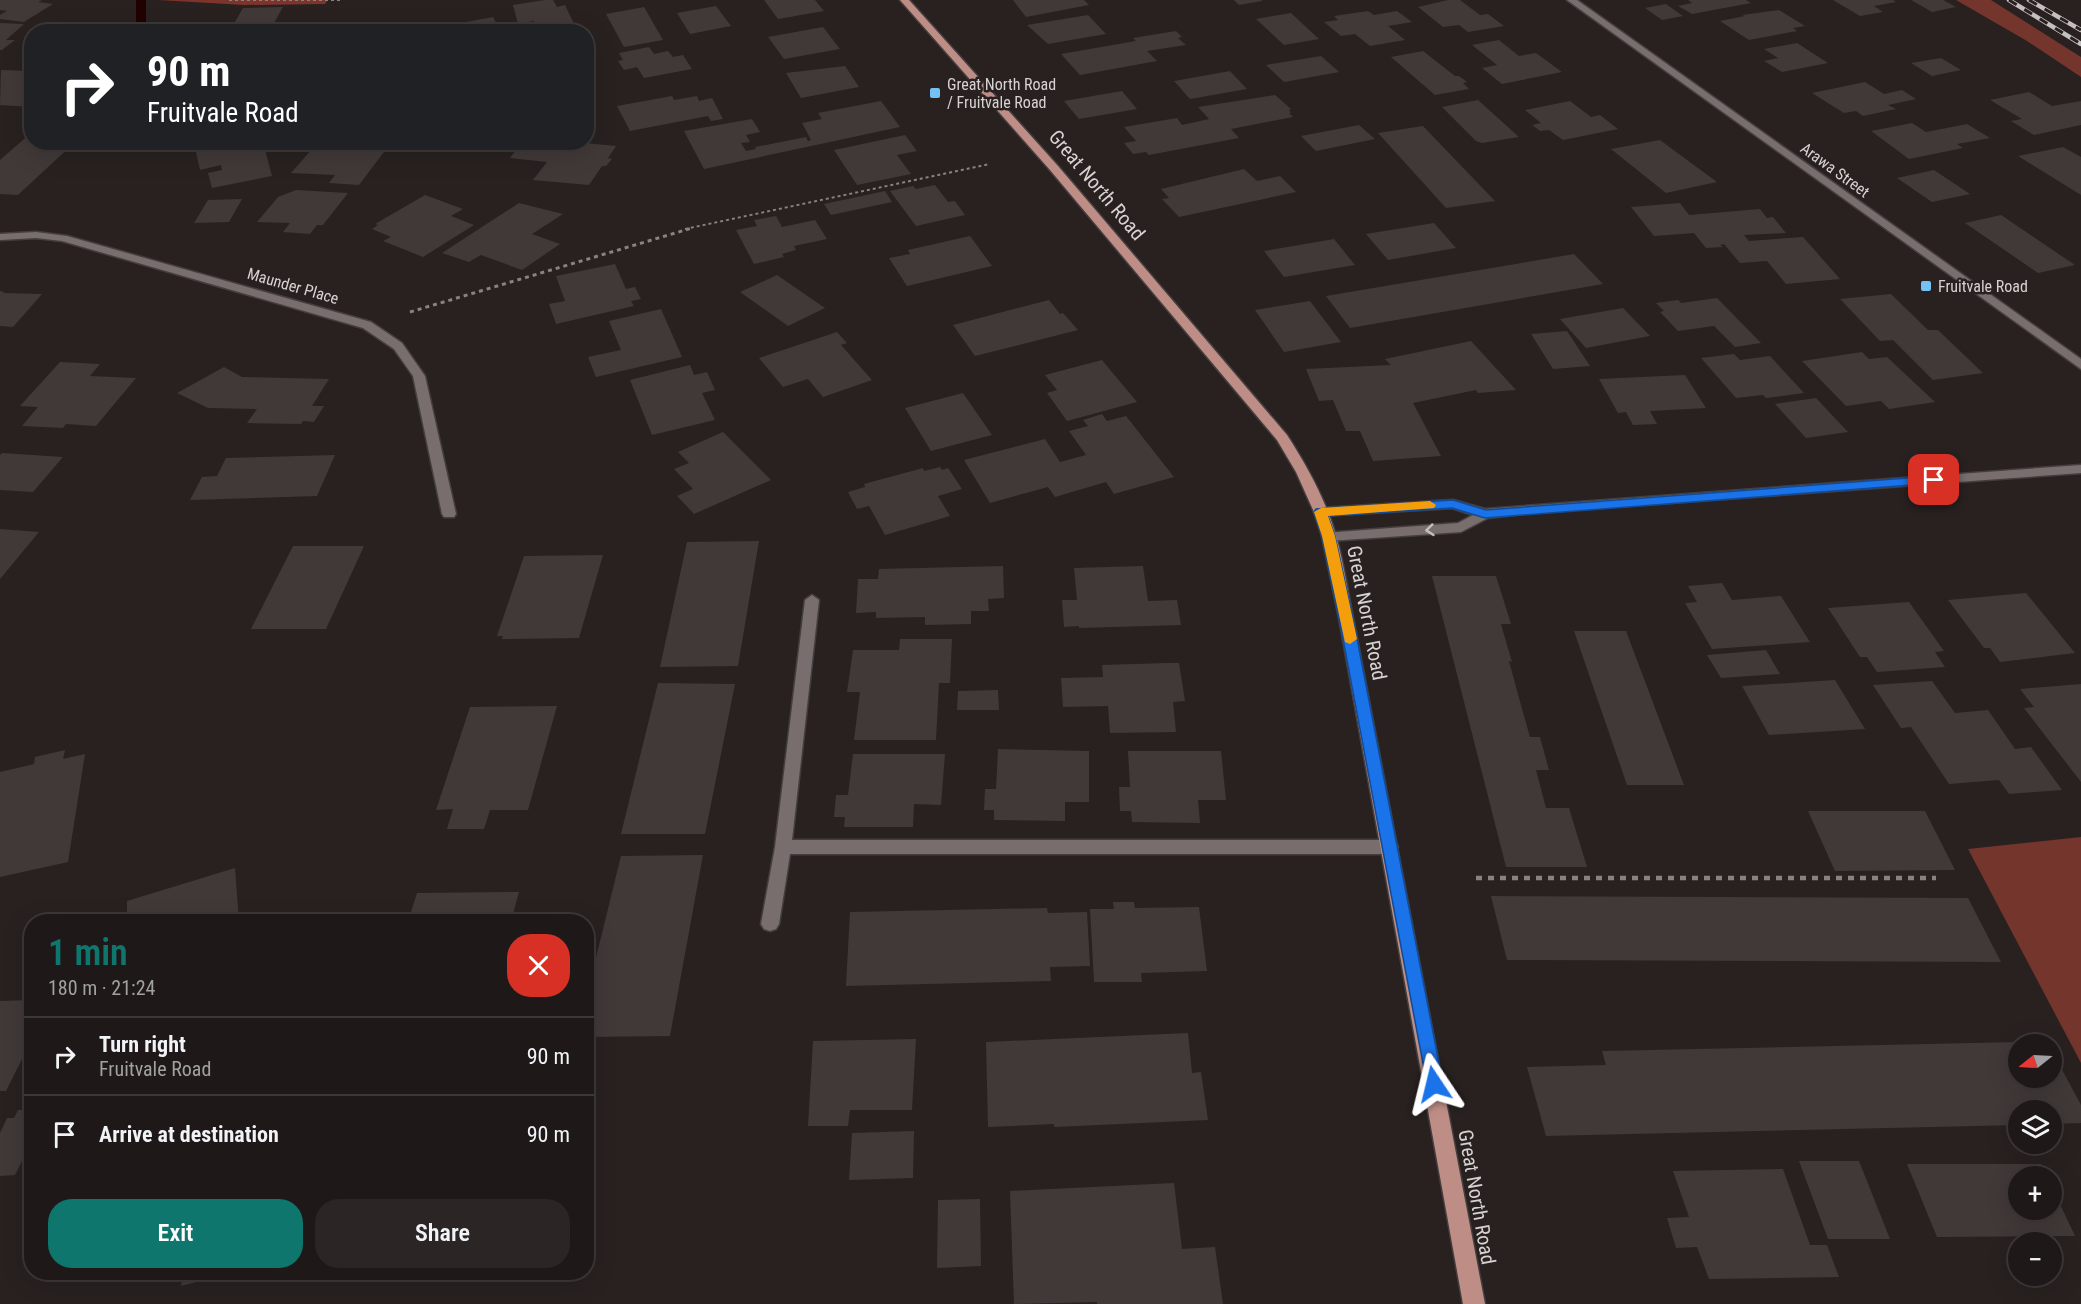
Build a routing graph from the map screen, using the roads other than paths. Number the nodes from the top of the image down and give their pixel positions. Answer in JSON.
{"nodes":[{"id":1,"x":904,"y":0,"type":"edge"},
{"id":2,"x":1571,"y":0,"type":"edge"},
{"id":3,"x":0,"y":237,"type":"edge"},
{"id":4,"x":2081,"y":365,"type":"edge"},
{"id":5,"x":2081,"y":469,"type":"edge"},
{"id":6,"x":1321,"y":512,"type":"junction"},
{"id":7,"x":449,"y":514,"type":"dead end"},
{"id":8,"x":1485,"y":514,"type":"junction"},
{"id":9,"x":1329,"y":536,"type":"junction"},
{"id":10,"x":812,"y":600,"type":"dead end"},
{"id":11,"x":783,"y":847,"type":"junction"},
{"id":12,"x":1390,"y":848,"type":"junction"},
{"id":13,"x":770,"y":924,"type":"dead end"},
{"id":14,"x":1474,"y":1304,"type":"edge"}],
"edges":[{"from":1,"to":6,"type":"main road","name":"Great North Road"},
{"from":2,"to":4,"type":"street","name":"Arawa Street"},
{"from":3,"to":7,"type":"street","name":"Maunder Place"},
{"from":5,"to":8,"type":"street"},
{"from":6,"to":8,"type":"street"},
{"from":6,"to":9,"type":"main road","name":"Great North Road"},
{"from":8,"to":9,"type":"street","one_way":true},
{"from":9,"to":12,"type":"main road","name":"Great North Road"},
{"from":10,"to":11,"type":"street"},
{"from":11,"to":12,"type":"street"},
{"from":11,"to":13,"type":"street"},
{"from":12,"to":14,"type":"main road","name":"Great North Road"}]}
